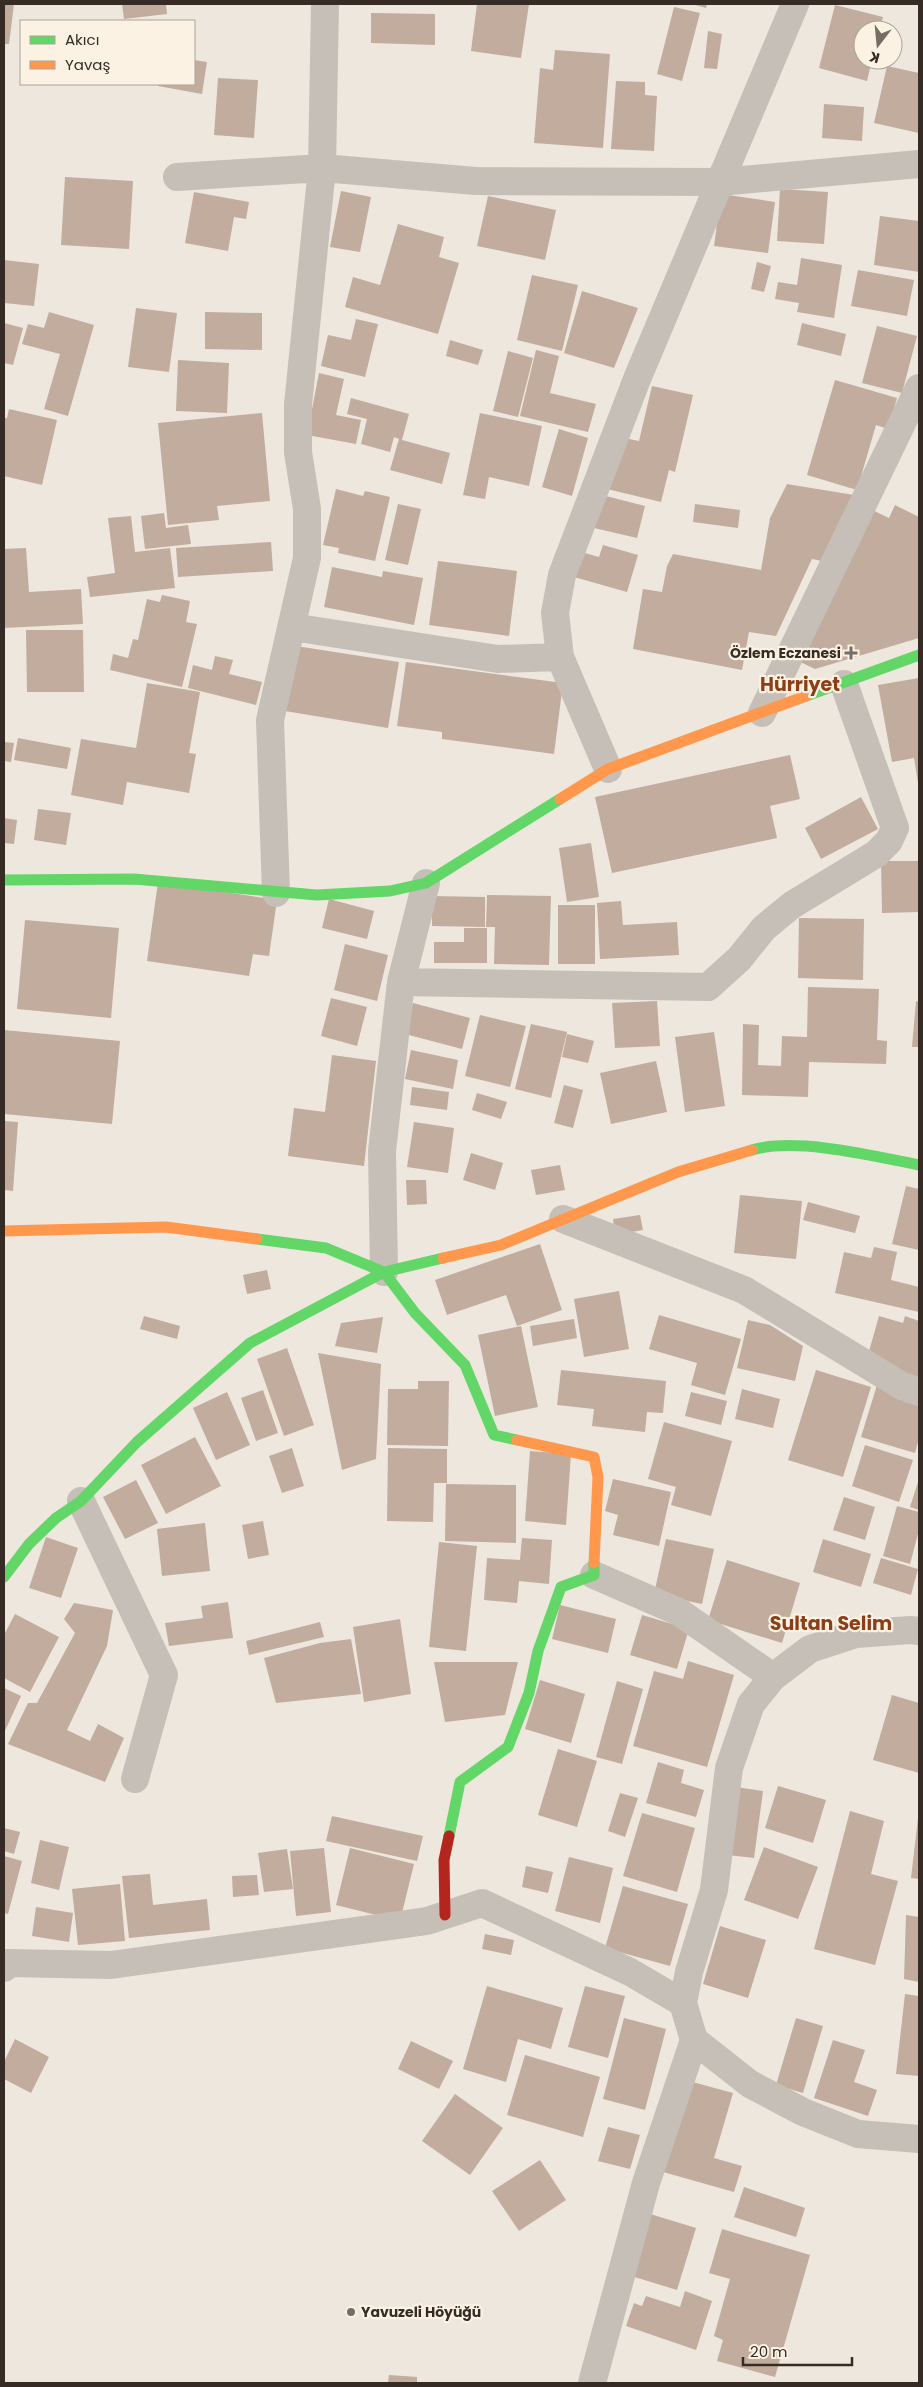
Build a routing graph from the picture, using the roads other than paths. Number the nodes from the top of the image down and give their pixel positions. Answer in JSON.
{"nodes":[{"id":1,"x":325,"y":4,"type":"edge"},
{"id":2,"x":795,"y":4,"type":"edge"},
{"id":3,"x":919,"y":164,"type":"edge"},
{"id":4,"x":322,"y":168,"type":"junction"},
{"id":5,"x":177,"y":177,"type":"dead end"},
{"id":6,"x":720,"y":182,"type":"junction"},
{"id":7,"x":919,"y":388,"type":"edge"},
{"id":8,"x":292,"y":627,"type":"junction"},
{"id":9,"x":919,"y":655,"type":"edge"},
{"id":10,"x":560,"y":657,"type":"junction"},
{"id":11,"x":844,"y":684,"type":"junction"},
{"id":12,"x":762,"y":713,"type":"junction"},
{"id":13,"x":608,"y":769,"type":"junction"},
{"id":14,"x":4,"y":880,"type":"edge"},
{"id":15,"x":426,"y":883,"type":"junction"},
{"id":16,"x":276,"y":893,"type":"junction"},
{"id":17,"x":401,"y":982,"type":"junction"},
{"id":18,"x":919,"y":1165,"type":"edge"},
{"id":19,"x":563,"y":1219,"type":"junction"},
{"id":20,"x":4,"y":1231,"type":"edge"},
{"id":21,"x":384,"y":1272,"type":"junction"},
{"id":22,"x":919,"y":1392,"type":"edge"},
{"id":23,"x":82,"y":1501,"type":"junction"},
{"id":24,"x":594,"y":1575,"type":"junction"},
{"id":25,"x":4,"y":1577,"type":"edge"},
{"id":26,"x":919,"y":1632,"type":"edge"},
{"id":27,"x":773,"y":1677,"type":"junction"},
{"id":28,"x":135,"y":1779,"type":"dead end"},
{"id":29,"x":445,"y":1915,"type":"junction"},
{"id":30,"x":4,"y":1968,"type":"edge"},
{"id":31,"x":683,"y":2003,"type":"junction"},
{"id":32,"x":694,"y":2040,"type":"junction"},
{"id":33,"x":919,"y":2140,"type":"edge"},
{"id":34,"x":592,"y":2383,"type":"edge"}],
"edges":[{"from":1,"to":4,"type":"street"},
{"from":2,"to":6,"type":"street"},
{"from":3,"to":6,"type":"street"},
{"from":4,"to":5,"type":"street"},
{"from":4,"to":6,"type":"street"},
{"from":4,"to":8,"type":"street"},
{"from":6,"to":10,"type":"street"},
{"from":7,"to":12,"type":"street"},
{"from":8,"to":10,"type":"street"},
{"from":8,"to":16,"type":"street"},
{"from":9,"to":11,"type":"street"},
{"from":10,"to":13,"type":"street"},
{"from":11,"to":12,"type":"street"},
{"from":11,"to":17,"type":"street"},
{"from":12,"to":13,"type":"street"},
{"from":13,"to":15,"type":"street"},
{"from":14,"to":16,"type":"street"},
{"from":15,"to":16,"type":"street"},
{"from":15,"to":17,"type":"street"},
{"from":17,"to":21,"type":"street"},
{"from":18,"to":19,"type":"street"},
{"from":19,"to":21,"type":"street"},
{"from":19,"to":22,"type":"street"},
{"from":20,"to":21,"type":"street"},
{"from":21,"to":23,"type":"street"},
{"from":21,"to":24,"type":"street"},
{"from":23,"to":25,"type":"street"},
{"from":23,"to":28,"type":"street"},
{"from":24,"to":27,"type":"street"},
{"from":24,"to":29,"type":"street"},
{"from":26,"to":27,"type":"street"},
{"from":27,"to":31,"type":"street"},
{"from":29,"to":30,"type":"street"},
{"from":29,"to":31,"type":"street"},
{"from":31,"to":32,"type":"street"},
{"from":32,"to":33,"type":"street"},
{"from":32,"to":34,"type":"street"}]}
